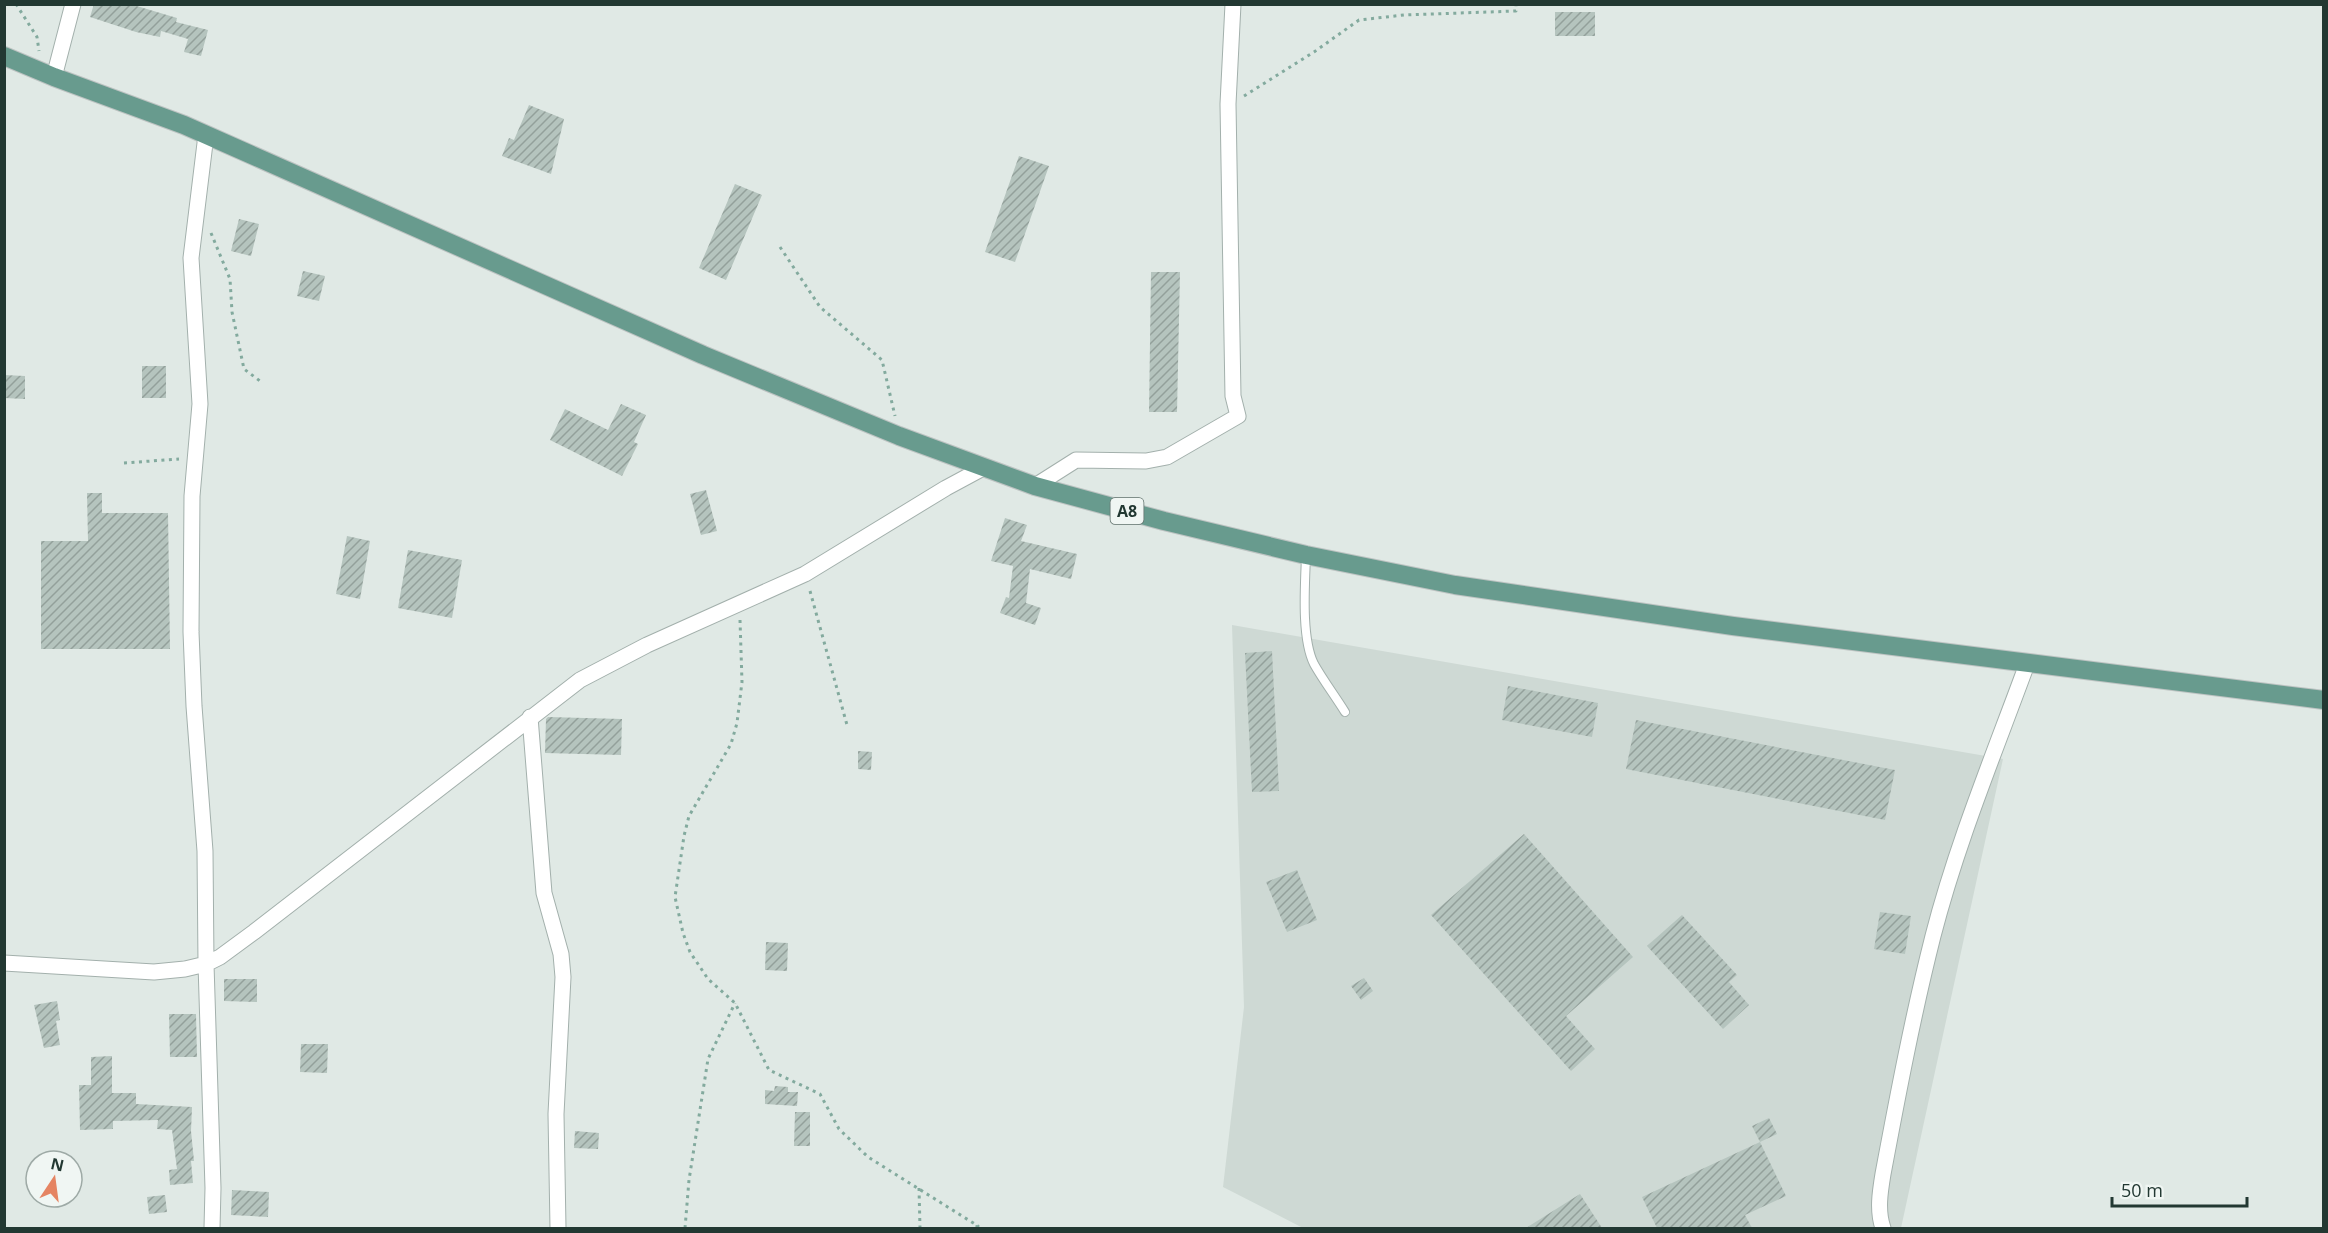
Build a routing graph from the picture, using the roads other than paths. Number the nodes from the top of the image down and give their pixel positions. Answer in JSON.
{"nodes":[{"id":1,"x":73,"y":4,"type":"edge"},
{"id":2,"x":1233,"y":4,"type":"edge"},
{"id":3,"x":4,"y":56,"type":"edge"},
{"id":4,"x":47,"y":74,"type":"junction"},
{"id":5,"x":206,"y":135,"type":"junction"},
{"id":6,"x":985,"y":467,"type":"junction"},
{"id":7,"x":1035,"y":486,"type":"junction"},
{"id":8,"x":1306,"y":555,"type":"junction"},
{"id":9,"x":2027,"y":664,"type":"junction"},
{"id":10,"x":2324,"y":700,"type":"edge"},
{"id":11,"x":1345,"y":712,"type":"dead end"},
{"id":12,"x":530,"y":717,"type":"junction"},
{"id":13,"x":4,"y":963,"type":"edge"},
{"id":14,"x":206,"y":964,"type":"junction"},
{"id":15,"x":212,"y":1228,"type":"edge"},
{"id":16,"x":558,"y":1228,"type":"edge"},
{"id":17,"x":1883,"y":1228,"type":"edge"}],
"edges":[{"from":1,"to":4,"type":"street"},
{"from":2,"to":7,"type":"street"},
{"from":3,"to":4,"type":"main road","number":"A8"},
{"from":4,"to":5,"type":"main road","number":"A8"},
{"from":5,"to":6,"type":"main road","number":"A8"},
{"from":5,"to":14,"type":"street"},
{"from":6,"to":7,"type":"main road","number":"A8"},
{"from":6,"to":12,"type":"street"},
{"from":7,"to":8,"type":"main road","number":"A8"},
{"from":8,"to":9,"type":"main road","number":"A8"},
{"from":8,"to":11,"type":"lane"},
{"from":9,"to":10,"type":"main road","number":"A8"},
{"from":9,"to":17,"type":"street"},
{"from":12,"to":14,"type":"street"},
{"from":12,"to":16,"type":"street"},
{"from":13,"to":14,"type":"street"},
{"from":14,"to":15,"type":"street"}]}
